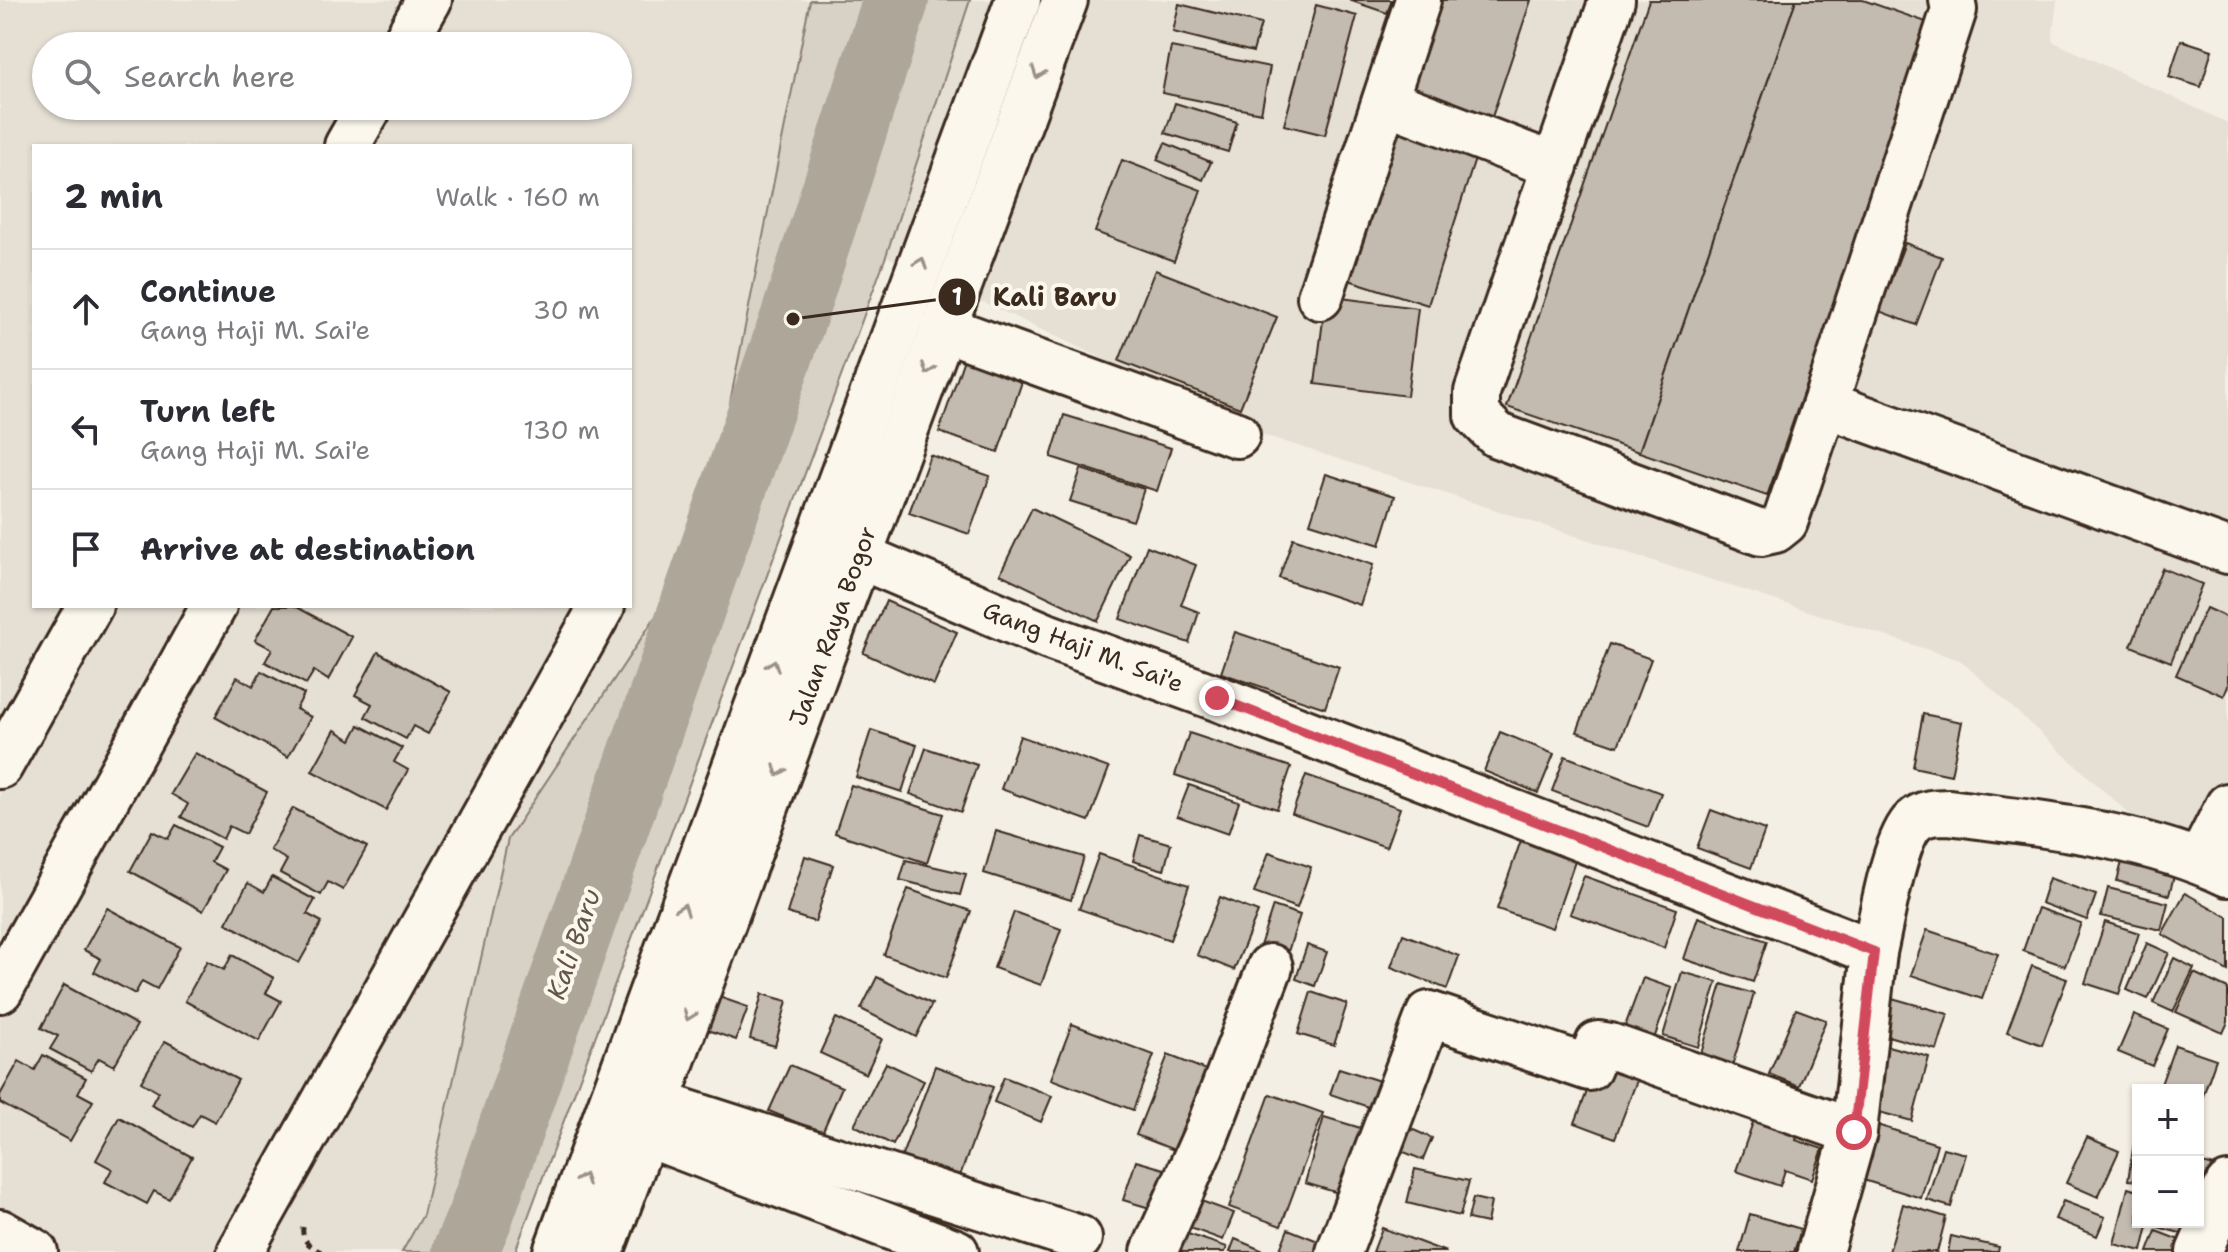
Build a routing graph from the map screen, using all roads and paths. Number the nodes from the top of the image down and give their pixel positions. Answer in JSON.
{"nodes":[{"id":1,"x":429,"y":0,"type":"edge"},
{"id":2,"x":1018,"y":0,"type":"edge"},
{"id":3,"x":1065,"y":0,"type":"edge"},
{"id":4,"x":1418,"y":0,"type":"edge"},
{"id":5,"x":1612,"y":0,"type":"edge"},
{"id":6,"x":1952,"y":0,"type":"edge"},
{"id":7,"x":411,"y":32,"type":"edge"},
{"id":8,"x":1385,"y":101,"type":"junction"},
{"id":9,"x":362,"y":120,"type":"edge"},
{"id":10,"x":348,"y":144,"type":"edge"},
{"id":11,"x":1555,"y":166,"type":"junction"},
{"id":12,"x":942,"y":207,"type":"junction"},
{"id":13,"x":983,"y":223,"type":"junction"},
{"id":14,"x":1320,"y":297,"type":"dead end"},
{"id":15,"x":943,"y":328,"type":"junction"},
{"id":16,"x":1825,"y":404,"type":"junction"},
{"id":17,"x":1237,"y":435,"type":"dead end"},
{"id":18,"x":2228,"y":551,"type":"edge"},
{"id":19,"x":859,"y":556,"type":"junction"},
{"id":20,"x":89,"y":608,"type":"edge"},
{"id":21,"x":213,"y":608,"type":"edge"},
{"id":22,"x":601,"y":608,"type":"edge"},
{"id":23,"x":0,"y":766,"type":"edge"},
{"id":24,"x":2228,"y":806,"type":"edge"},
{"id":25,"x":2214,"y":868,"type":"edge"},
{"id":26,"x":1874,"y":952,"type":"junction"},
{"id":27,"x":1270,"y":967,"type":"dead end"},
{"id":28,"x":0,"y":990,"type":"edge"},
{"id":29,"x":651,"y":1119,"type":"junction"},
{"id":30,"x":1854,"y":1132,"type":"junction"},
{"id":31,"x":2228,"y":1185,"type":"edge"},
{"id":32,"x":0,"y":1232,"type":"edge"},
{"id":33,"x":1079,"y":1238,"type":"dead end"},
{"id":34,"x":35,"y":1252,"type":"edge"},
{"id":35,"x":240,"y":1252,"type":"edge"},
{"id":36,"x":556,"y":1252,"type":"edge"},
{"id":37,"x":601,"y":1252,"type":"edge"},
{"id":38,"x":956,"y":1252,"type":"edge"},
{"id":39,"x":1154,"y":1252,"type":"edge"},
{"id":40,"x":1339,"y":1252,"type":"edge"},
{"id":41,"x":1820,"y":1252,"type":"edge"},
{"id":42,"x":2199,"y":1252,"type":"edge"}],
"edges":[{"from":1,"to":7,"type":"main road"},
{"from":2,"to":12,"type":"main road","name":"Jalan Raya Bogor"},
{"from":3,"to":13,"type":"main road","name":"Jalan Raya Bogor","one_way":true},
{"from":4,"to":8,"type":"main road"},
{"from":5,"to":11,"type":"main road"},
{"from":6,"to":16,"type":"main road"},
{"from":8,"to":11,"type":"main road"},
{"from":8,"to":14,"type":"main road"},
{"from":9,"to":10,"type":"main road"},
{"from":11,"to":16,"type":"main road"},
{"from":12,"to":13,"type":"main road"},
{"from":36,"to":12,"type":"main road","name":"Jalan Raya Bogor","one_way":true},
{"from":13,"to":15,"type":"main road","name":"Jalan Raya Bogor"},
{"from":15,"to":17,"type":"main road"},
{"from":15,"to":19,"type":"main road","name":"Jalan Raya Bogor","one_way":true},
{"from":16,"to":18,"type":"main road"},
{"from":19,"to":26,"type":"main road","name":"Gang Haji M. Sai'e"},
{"from":19,"to":29,"type":"main road","name":"Jalan Raya Bogor","one_way":true},
{"from":20,"to":23,"type":"main road"},
{"from":21,"to":28,"type":"main road"},
{"from":22,"to":35,"type":"main road"},
{"from":24,"to":25,"type":"main road"},
{"from":25,"to":26,"type":"main road"},
{"from":26,"to":30,"type":"main road"},
{"from":27,"to":39,"type":"main road"},
{"from":29,"to":33,"type":"main road"},
{"from":29,"to":37,"type":"main road","name":"Jalan Raya Bogor"},
{"from":29,"to":38,"type":"main road"},
{"from":30,"to":40,"type":"main road"},
{"from":30,"to":41,"type":"main road"},
{"from":31,"to":42,"type":"main road"},
{"from":32,"to":34,"type":"main road"}]}
